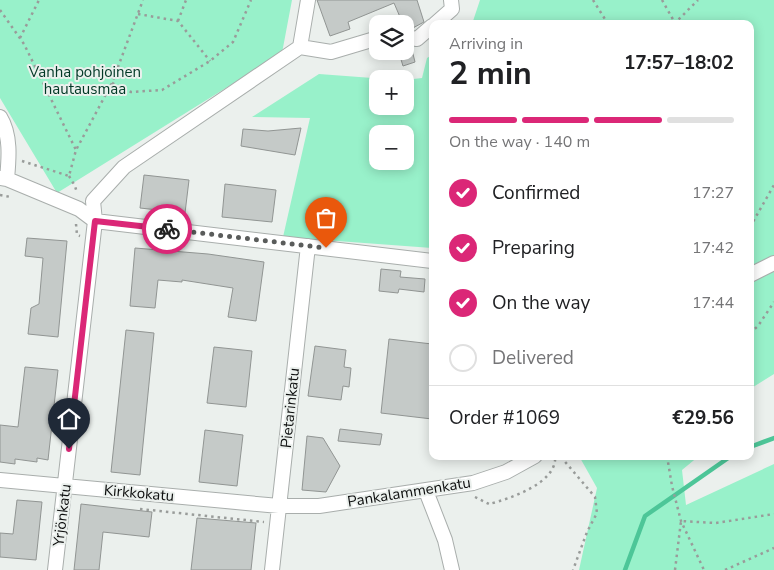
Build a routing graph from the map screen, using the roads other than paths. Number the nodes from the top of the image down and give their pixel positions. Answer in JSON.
{"nodes":[{"id":1,"x":308,"y":0,"type":"edge"},
{"id":2,"x":450,"y":0,"type":"edge"},
{"id":3,"x":440,"y":20,"type":"edge"},
{"id":4,"x":429,"y":29,"type":"edge"},
{"id":5,"x":414,"y":38,"type":"edge"},
{"id":6,"x":369,"y":41,"type":"edge"},
{"id":7,"x":300,"y":47,"type":"junction"},
{"id":8,"x":0,"y":117,"type":"edge"},
{"id":9,"x":4,"y":178,"type":"edge"},
{"id":10,"x":95,"y":221,"type":"junction"},
{"id":11,"x":308,"y":246,"type":"junction"},
{"id":12,"x":429,"y":261,"type":"edge"},
{"id":13,"x":774,"y":263,"type":"edge"},
{"id":14,"x":754,"y":273,"type":"edge"},
{"id":15,"x":528,"y":460,"type":"edge"},
{"id":16,"x":0,"y":480,"type":"edge"},
{"id":17,"x":66,"y":486,"type":"junction"},
{"id":18,"x":426,"y":491,"type":"junction"},
{"id":19,"x":279,"y":506,"type":"junction"},
{"id":20,"x":55,"y":570,"type":"edge"},
{"id":21,"x":272,"y":570,"type":"edge"},
{"id":22,"x":452,"y":570,"type":"edge"}],
"edges":[{"from":1,"to":7,"type":"street"},
{"from":2,"to":3,"type":"street"},
{"from":4,"to":5,"type":"street"},
{"from":6,"to":7,"type":"street"},
{"from":7,"to":10,"type":"street","name":"Yrjönkatu"},
{"from":8,"to":9,"type":"street"},
{"from":9,"to":10,"type":"street"},
{"from":10,"to":11,"type":"street"},
{"from":10,"to":17,"type":"street","name":"Yrjönkatu"},
{"from":11,"to":12,"type":"street"},
{"from":11,"to":19,"type":"street","name":"Pietarinkatu"},
{"from":13,"to":14,"type":"street"},
{"from":15,"to":18,"type":"street","name":"Pankalammenkatu"},
{"from":16,"to":17,"type":"street","name":"Kirkkokatu"},
{"from":17,"to":19,"type":"street","name":"Kirkkokatu"},
{"from":17,"to":20,"type":"street","name":"Yrjönkatu"},
{"from":18,"to":19,"type":"street","name":"Pankalammenkatu"},
{"from":18,"to":22,"type":"street"},
{"from":19,"to":21,"type":"street","name":"Pietarinkatu"}]}
